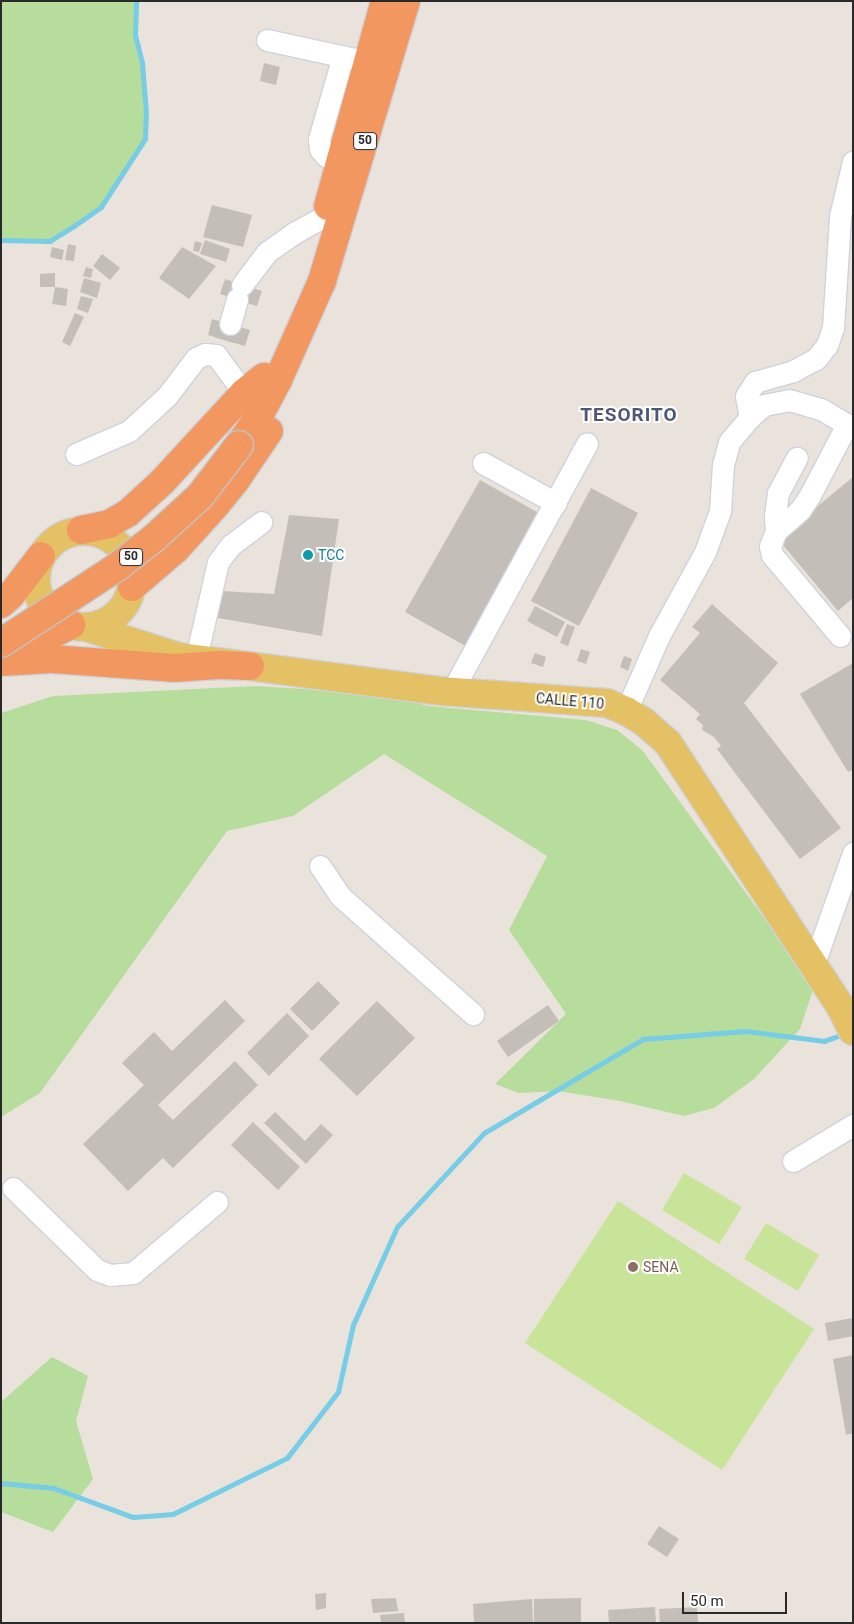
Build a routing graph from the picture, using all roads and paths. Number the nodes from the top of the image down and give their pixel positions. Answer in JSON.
{"nodes":[{"id":1,"x":386,"y":1,"type":"edge"},
{"id":2,"x":406,"y":1,"type":"edge"},
{"id":3,"x":267,"y":40,"type":"dead end"},
{"id":4,"x":356,"y":58,"type":"junction"},
{"id":5,"x":853,"y":162,"type":"edge"},
{"id":6,"x":326,"y":215,"type":"junction"},
{"id":7,"x":306,"y":320,"type":"junction"},
{"id":8,"x":230,"y":324,"type":"tunnel mouth"},
{"id":9,"x":254,"y":385,"type":"junction"},
{"id":10,"x":750,"y":417,"type":"junction"},
{"id":11,"x":851,"y":427,"type":"edge"},
{"id":12,"x":233,"y":439,"type":"junction"},
{"id":13,"x":587,"y":443,"type":"dead end"},
{"id":14,"x":76,"y":454,"type":"dead end"},
{"id":15,"x":796,"y":458,"type":"dead end"},
{"id":16,"x":483,"y":463,"type":"dead end"},
{"id":17,"x":556,"y":503,"type":"junction"},
{"id":18,"x":261,"y":522,"type":"dead end"},
{"id":19,"x":81,"y":530,"type":"junction"},
{"id":20,"x":776,"y":531,"type":"junction"},
{"id":21,"x":41,"y":556,"type":"junction"},
{"id":22,"x":132,"y":588,"type":"junction"},
{"id":23,"x":1,"y":604,"type":"edge"},
{"id":24,"x":1,"y":623,"type":"edge"},
{"id":25,"x":78,"y":626,"type":"junction"},
{"id":26,"x":840,"y":636,"type":"dead end"},
{"id":27,"x":1,"y":643,"type":"edge"},
{"id":28,"x":188,"y":658,"type":"junction"},
{"id":29,"x":1,"y":661,"type":"edge"},
{"id":30,"x":250,"y":666,"type":"junction"},
{"id":31,"x":452,"y":691,"type":"junction"},
{"id":32,"x":626,"y":712,"type":"junction"},
{"id":33,"x":853,"y":853,"type":"edge"},
{"id":34,"x":320,"y":866,"type":"dead end"},
{"id":35,"x":814,"y":966,"type":"junction"},
{"id":36,"x":473,"y":1014,"type":"dead end"},
{"id":37,"x":853,"y":1031,"type":"edge"},
{"id":38,"x":853,"y":1125,"type":"edge"},
{"id":39,"x":793,"y":1161,"type":"dead end"},
{"id":40,"x":13,"y":1188,"type":"dead end"},
{"id":41,"x":217,"y":1202,"type":"dead end"}],
"edges":[{"from":1,"to":4,"type":"highway","number":"50"},
{"from":2,"to":7,"type":"highway","number":"50"},
{"from":3,"to":4,"type":"street"},
{"from":4,"to":6,"type":"highway","number":"50"},
{"from":5,"to":10,"type":"street"},
{"from":6,"to":8,"type":"street"},
{"from":6,"to":9,"type":"highway","number":"50"},
{"from":7,"to":12,"type":"highway","number":"50"},
{"from":7,"to":22,"type":"highway"},
{"from":9,"to":12,"type":"highway","number":"50"},
{"from":9,"to":14,"type":"street"},
{"from":9,"to":19,"type":"highway"},
{"from":10,"to":11,"type":"street"},
{"from":10,"to":32,"type":"street"},
{"from":11,"to":20,"type":"street"},
{"from":12,"to":24,"type":"highway","number":"50"},
{"from":12,"to":27,"type":"highway","number":"50","bridge":true},
{"from":13,"to":17,"type":"street"},
{"from":15,"to":20,"type":"street"},
{"from":16,"to":17,"type":"street"},
{"from":17,"to":31,"type":"street"},
{"from":18,"to":28,"type":"street"},
{"from":19,"to":21,"type":"main road"},
{"from":19,"to":22,"type":"main road"},
{"from":20,"to":26,"type":"street"},
{"from":21,"to":23,"type":"highway"},
{"from":21,"to":25,"type":"main road"},
{"from":22,"to":25,"type":"main road"},
{"from":22,"to":28,"type":"main road"},
{"from":25,"to":28,"type":"main road","name":"CALLE 110"},
{"from":25,"to":29,"type":"highway"},
{"from":28,"to":30,"type":"main road","name":"CALLE 110"},
{"from":29,"to":30,"type":"highway"},
{"from":30,"to":31,"type":"main road","name":"CALLE 110"},
{"from":31,"to":32,"type":"main road","name":"CALLE 110"},
{"from":32,"to":35,"type":"main road","name":"CALLE 110"},
{"from":33,"to":35,"type":"street"},
{"from":34,"to":36,"type":"street"},
{"from":35,"to":37,"type":"main road","name":"CALLE 110"},
{"from":38,"to":39,"type":"street"},
{"from":40,"to":41,"type":"street"}]}
